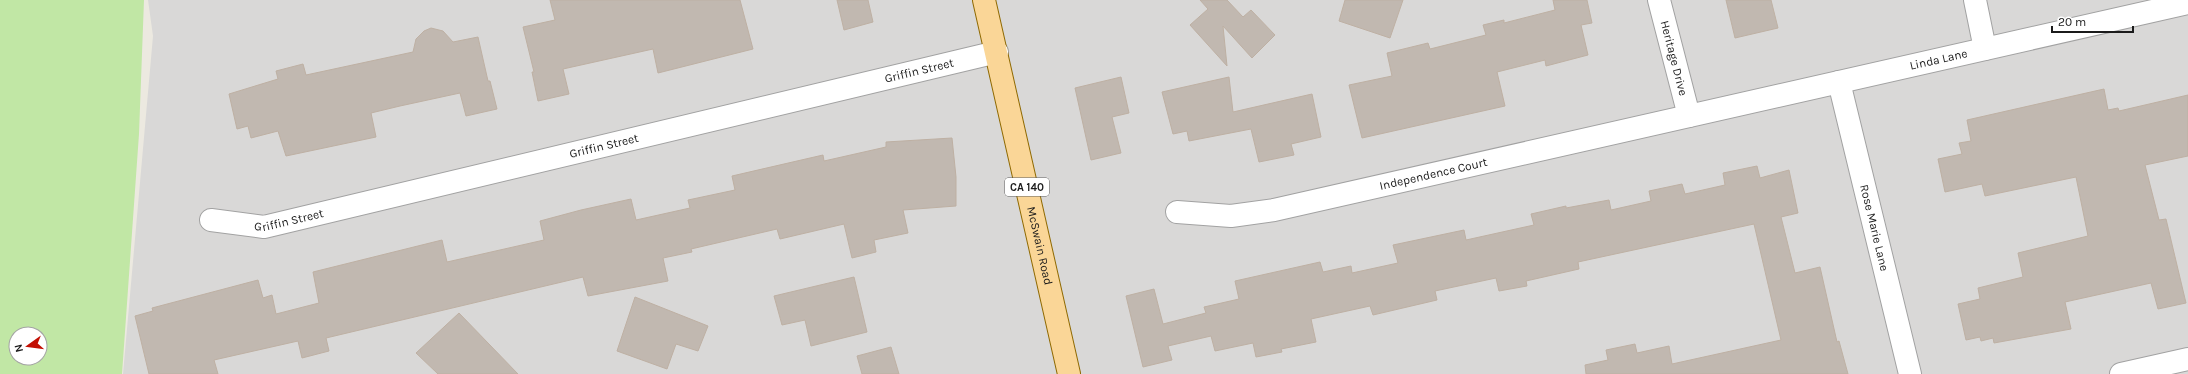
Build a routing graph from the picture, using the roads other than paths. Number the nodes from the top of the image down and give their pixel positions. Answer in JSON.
{"nodes":[{"id":1,"x":984,"y":0,"type":"edge"},
{"id":2,"x":1659,"y":0,"type":"edge"},
{"id":3,"x":1975,"y":0,"type":"edge"},
{"id":4,"x":2188,"y":4,"type":"edge"},
{"id":5,"x":1985,"y":49,"type":"junction"},
{"id":6,"x":997,"y":52,"type":"junction"},
{"id":7,"x":1839,"y":82,"type":"junction"},
{"id":8,"x":1689,"y":116,"type":"junction"},
{"id":9,"x":1177,"y":212,"type":"dead end"},
{"id":10,"x":211,"y":220,"type":"dead end"},
{"id":11,"x":2188,"y":359,"type":"edge"},
{"id":12,"x":1069,"y":374,"type":"edge"},
{"id":13,"x":1910,"y":374,"type":"edge"},
{"id":14,"x":2121,"y":374,"type":"edge"}],
"edges":[{"from":1,"to":6,"type":"main road","name":"McSwain Road","number":"CA 140"},
{"from":2,"to":8,"type":"street","name":"Heritage Drive"},
{"from":3,"to":5,"type":"street"},
{"from":4,"to":5,"type":"street","name":"Linda Lane"},
{"from":5,"to":7,"type":"street","name":"Linda Lane"},
{"from":6,"to":10,"type":"street","name":"Griffin Street"},
{"from":6,"to":12,"type":"main road","name":"McSwain Road","number":"CA 140"},
{"from":7,"to":8,"type":"street","name":"Linda Lane"},
{"from":7,"to":13,"type":"street","name":"Rose Marie Lane"},
{"from":8,"to":9,"type":"street","name":"Independence Court"},
{"from":11,"to":14,"type":"street"}]}
